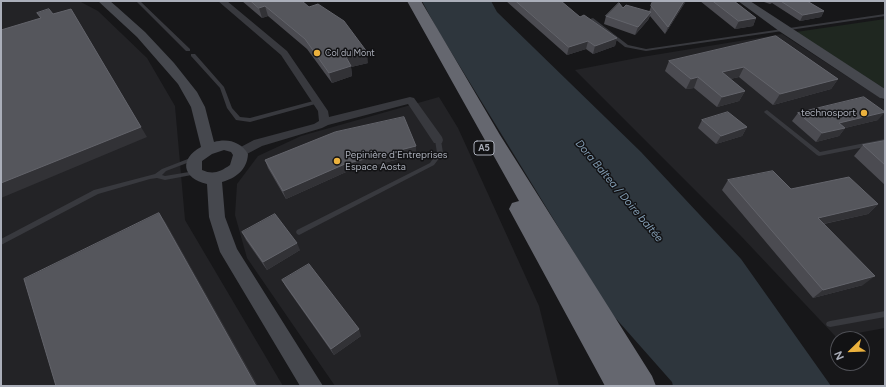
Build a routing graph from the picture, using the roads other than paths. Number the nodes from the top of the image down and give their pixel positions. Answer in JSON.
{"nodes":[{"id":1,"x":103,"y":1,"type":"edge"},
{"id":2,"x":138,"y":1,"type":"edge"},
{"id":3,"x":222,"y":1,"type":"edge"},
{"id":4,"x":403,"y":1,"type":"edge"},
{"id":5,"x":414,"y":1,"type":"edge"},
{"id":6,"x":743,"y":1,"type":"edge"},
{"id":7,"x":885,"y":14,"type":"edge"},
{"id":8,"x":592,"y":19,"type":"edge"},
{"id":9,"x":783,"y":29,"type":"junction"},
{"id":10,"x":188,"y":50,"type":"dead end"},
{"id":11,"x":193,"y":55,"type":"dead end"},
{"id":12,"x":885,"y":95,"type":"edge"},
{"id":13,"x":316,"y":102,"type":"junction"},
{"id":14,"x":767,"y":112,"type":"dead end"},
{"id":15,"x":324,"y":122,"type":"junction"},
{"id":16,"x":438,"y":140,"type":"joint"},
{"id":17,"x":885,"y":141,"type":"edge"},
{"id":18,"x":241,"y":152,"type":"junction"},
{"id":19,"x":203,"y":153,"type":"junction"},
{"id":20,"x":195,"y":173,"type":"junction"},
{"id":21,"x":157,"y":176,"type":"junction"},
{"id":22,"x":214,"y":179,"type":"junction"},
{"id":23,"x":299,"y":232,"type":"dead end"},
{"id":24,"x":1,"y":242,"type":"edge"},
{"id":25,"x":570,"y":282,"type":"junction"},
{"id":26,"x":885,"y":314,"type":"edge"},
{"id":27,"x":830,"y":324,"type":"dead end"},
{"id":28,"x":312,"y":386,"type":"edge"},
{"id":29,"x":620,"y":386,"type":"edge"},
{"id":30,"x":642,"y":386,"type":"edge"}],
"edges":[{"from":1,"to":19,"type":"street"},
{"from":2,"to":10,"type":"lane"},
{"from":3,"to":13,"type":"street"},
{"from":4,"to":25,"type":"highway","number":"A5"},
{"from":5,"to":25,"type":"highway","number":"A5"},
{"from":6,"to":9,"type":"street"},
{"from":7,"to":9,"type":"lane"},
{"from":8,"to":9,"type":"lane"},
{"from":9,"to":12,"type":"street"},
{"from":11,"to":13,"type":"lane"},
{"from":13,"to":15,"type":"street"},
{"from":14,"to":17,"type":"lane"},
{"from":15,"to":16,"type":"street"},
{"from":15,"to":18,"type":"street"},
{"from":16,"to":23,"type":"lane"},
{"from":18,"to":19,"type":"street"},
{"from":18,"to":22,"type":"street"},
{"from":19,"to":20,"type":"street"},
{"from":19,"to":21,"type":"lane"},
{"from":20,"to":21,"type":"lane"},
{"from":20,"to":22,"type":"street"},
{"from":21,"to":24,"type":"lane"},
{"from":22,"to":28,"type":"street"},
{"from":25,"to":29,"type":"highway","number":"A5"},
{"from":25,"to":30,"type":"highway","number":"A5"},
{"from":26,"to":27,"type":"lane"}]}
